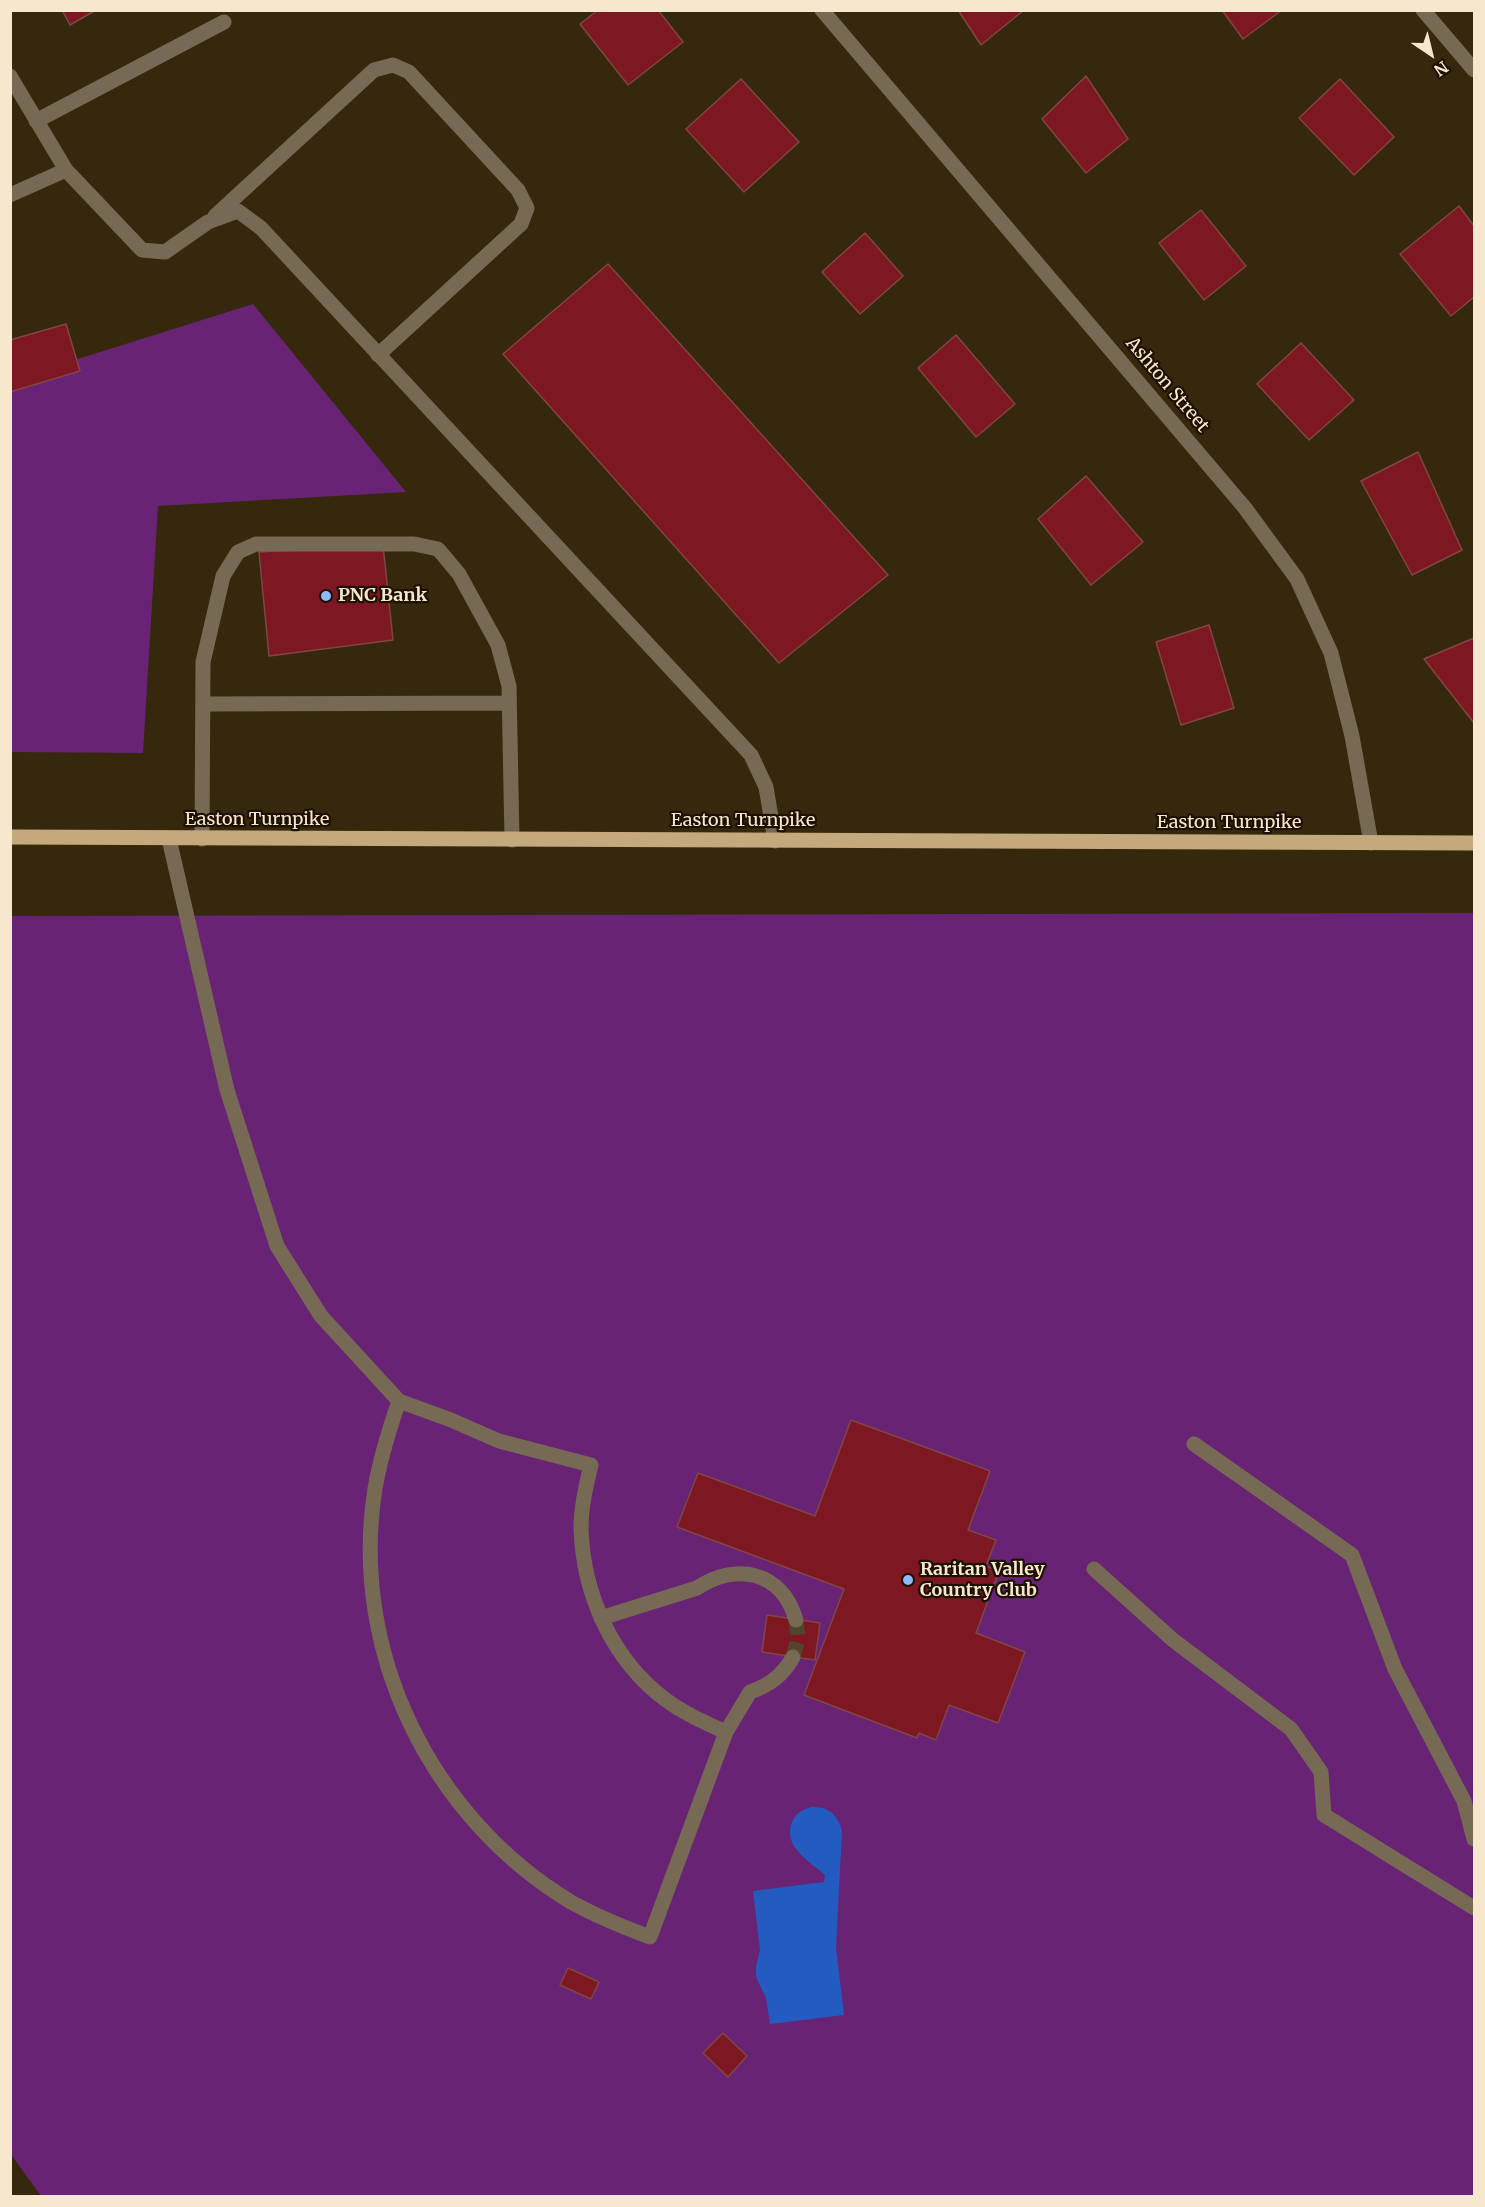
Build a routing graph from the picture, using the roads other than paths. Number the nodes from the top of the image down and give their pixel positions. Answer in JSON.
{"nodes":[{"id":1,"x":822,"y":10,"type":"edge"},
{"id":2,"x":1423,"y":10,"type":"edge"},
{"id":3,"x":224,"y":22,"type":"dead end"},
{"id":4,"x":1474,"y":70,"type":"edge"},
{"id":5,"x":10,"y":76,"type":"edge"},
{"id":6,"x":36,"y":121,"type":"junction"},
{"id":7,"x":66,"y":170,"type":"junction"},
{"id":8,"x":10,"y":195,"type":"edge"},
{"id":9,"x":208,"y":222,"type":"junction"},
{"id":10,"x":378,"y":355,"type":"junction"},
{"id":11,"x":203,"y":704,"type":"junction"},
{"id":12,"x":508,"y":704,"type":"junction"},
{"id":13,"x":10,"y":837,"type":"edge"},
{"id":14,"x":169,"y":839,"type":"junction"},
{"id":15,"x":202,"y":839,"type":"junction"},
{"id":16,"x":512,"y":840,"type":"junction"},
{"id":17,"x":775,"y":841,"type":"junction"},
{"id":18,"x":1371,"y":843,"type":"junction"},
{"id":19,"x":1474,"y":843,"type":"edge"},
{"id":20,"x":399,"y":1401,"type":"junction"},
{"id":21,"x":1194,"y":1444,"type":"dead end"},
{"id":22,"x":1094,"y":1569,"type":"dead end"},
{"id":23,"x":601,"y":1618,"type":"junction"},
{"id":24,"x":796,"y":1620,"type":"tunnel mouth"},
{"id":25,"x":793,"y":1657,"type":"tunnel mouth"},
{"id":26,"x":726,"y":1732,"type":"junction"},
{"id":27,"x":1474,"y":1839,"type":"edge"},
{"id":28,"x":1474,"y":1908,"type":"edge"}],
"edges":[{"from":1,"to":18,"type":"street","name":"Ashton Street"},
{"from":2,"to":4,"type":"street"},
{"from":3,"to":6,"type":"street"},
{"from":5,"to":6,"type":"street"},
{"from":6,"to":7,"type":"street"},
{"from":7,"to":8,"type":"street"},
{"from":7,"to":9,"type":"street"},
{"from":9,"to":10,"type":"street"},
{"from":9,"to":10,"type":"street"},
{"from":10,"to":17,"type":"street"},
{"from":11,"to":12,"type":"street"},
{"from":11,"to":12,"type":"street"},
{"from":11,"to":15,"type":"street"},
{"from":12,"to":16,"type":"street"},
{"from":13,"to":14,"type":"main road","name":"Easton Turnpike"},
{"from":14,"to":15,"type":"main road","name":"Easton Turnpike"},
{"from":14,"to":20,"type":"street"},
{"from":15,"to":16,"type":"main road","name":"Easton Turnpike"},
{"from":16,"to":17,"type":"main road","name":"Easton Turnpike"},
{"from":17,"to":18,"type":"main road","name":"Easton Turnpike"},
{"from":18,"to":19,"type":"main road","name":"Easton Turnpike"},
{"from":20,"to":23,"type":"street"},
{"from":20,"to":26,"type":"street"},
{"from":21,"to":27,"type":"street"},
{"from":22,"to":28,"type":"street"},
{"from":23,"to":24,"type":"street"},
{"from":23,"to":26,"type":"street"},
{"from":25,"to":26,"type":"street"}]}
